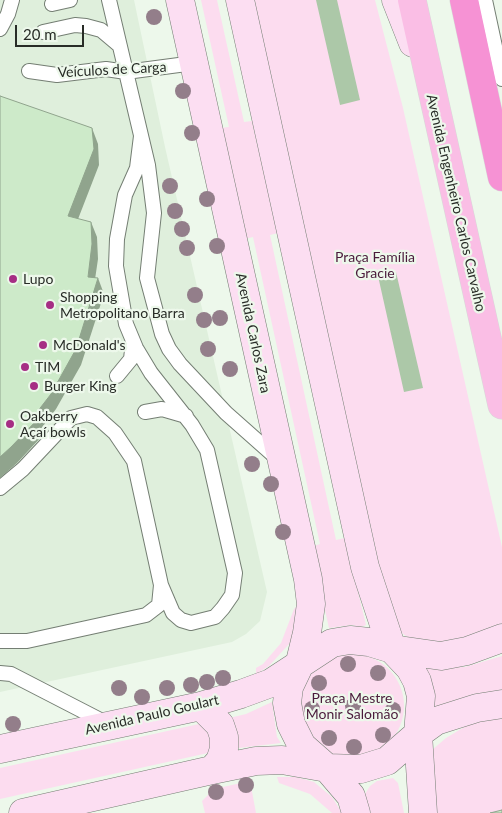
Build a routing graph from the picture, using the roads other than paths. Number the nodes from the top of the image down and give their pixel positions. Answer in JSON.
{"nodes":[{"id":1,"x":12,"y":0,"type":"edge"},
{"id":2,"x":70,"y":0,"type":"edge"},
{"id":3,"x":109,"y":0,"type":"edge"},
{"id":4,"x":180,"y":0,"type":"edge"},
{"id":5,"x":240,"y":0,"type":"edge"},
{"id":6,"x":396,"y":0,"type":"edge"},
{"id":7,"x":412,"y":0,"type":"edge"},
{"id":8,"x":464,"y":0,"type":"edge"},
{"id":9,"x":484,"y":0,"type":"edge"},
{"id":10,"x":52,"y":4,"type":"dead end"},
{"id":11,"x":0,"y":29,"type":"edge"},
{"id":12,"x":43,"y":32,"type":"dead end"},
{"id":13,"x":120,"y":46,"type":"junction"},
{"id":14,"x":194,"y":63,"type":"junction"},
{"id":15,"x":29,"y":70,"type":"dead end"},
{"id":16,"x":126,"y":72,"type":"junction"},
{"id":17,"x":502,"y":79,"type":"edge"},
{"id":18,"x":428,"y":81,"type":"junction"},
{"id":19,"x":141,"y":136,"type":"junction"},
{"id":20,"x":502,"y":177,"type":"edge"},
{"id":21,"x":133,"y":341,"type":"junction"},
{"id":22,"x":118,"y":376,"type":"dead end"},
{"id":23,"x":502,"y":405,"type":"edge"},
{"id":24,"x":145,"y":412,"type":"dead end"},
{"id":25,"x":186,"y":416,"type":"junction"},
{"id":26,"x":280,"y":461,"type":"junction"},
{"id":27,"x":0,"y":488,"type":"edge"},
{"id":28,"x":161,"y":585,"type":"junction"},
{"id":29,"x":502,"y":638,"type":"edge"},
{"id":30,"x":0,"y":641,"type":"edge"},
{"id":31,"x":392,"y":649,"type":"junction"},
{"id":32,"x":299,"y":666,"type":"junction"},
{"id":33,"x":0,"y":673,"type":"edge"},
{"id":34,"x":502,"y":704,"type":"edge"},
{"id":35,"x":201,"y":706,"type":"junction"},
{"id":36,"x":111,"y":725,"type":"junction"},
{"id":37,"x":418,"y":734,"type":"junction"},
{"id":38,"x":0,"y":749,"type":"edge"},
{"id":39,"x":327,"y":768,"type":"junction"},
{"id":40,"x":212,"y":770,"type":"junction"},
{"id":41,"x":22,"y":813,"type":"edge"},
{"id":42,"x":356,"y":813,"type":"edge"},
{"id":43,"x":423,"y":813,"type":"edge"}],
"edges":[{"from":1,"to":11,"type":"lane"},
{"from":2,"to":10,"type":"lane"},
{"from":3,"to":13,"type":"lane"},
{"from":4,"to":14,"type":"street","name":"Avenida Carlos Zara"},
{"from":5,"to":31,"type":"street"},
{"from":6,"to":18,"type":"street"},
{"from":7,"to":18,"type":"main road","name":"Avenida Engenheiro Carlos Carvalho"},
{"from":8,"to":20,"type":"highway"},
{"from":9,"to":17,"type":"lane"},
{"from":12,"to":13,"type":"lane"},
{"from":13,"to":16,"type":"lane"},
{"from":14,"to":16,"type":"lane","name":"Veículos de Carga"},
{"from":14,"to":26,"type":"street","name":"Avenida Carlos Zara"},
{"from":15,"to":16,"type":"lane","name":"Veículos de Carga"},
{"from":16,"to":19,"type":"lane"},
{"from":18,"to":23,"type":"main road","name":"Avenida Engenheiro Carlos Carvalho"},
{"from":19,"to":21,"type":"lane"},
{"from":19,"to":26,"type":"lane"},
{"from":21,"to":22,"type":"lane"},
{"from":21,"to":25,"type":"lane"},
{"from":24,"to":25,"type":"lane"},
{"from":25,"to":28,"type":"lane"},
{"from":26,"to":32,"type":"street","name":"Avenida Carlos Zara"},
{"from":27,"to":28,"type":"lane"},
{"from":28,"to":30,"type":"lane"},
{"from":29,"to":31,"type":"street"},
{"from":31,"to":32,"type":"street"},
{"from":31,"to":37,"type":"street"},
{"from":32,"to":35,"type":"street","name":"Avenida Paulo Goulart"},
{"from":32,"to":39,"type":"street"},
{"from":33,"to":36,"type":"lane"},
{"from":34,"to":37,"type":"street"},
{"from":35,"to":36,"type":"street","name":"Avenida Paulo Goulart"},
{"from":35,"to":40,"type":"street"},
{"from":36,"to":38,"type":"street","name":"Avenida Paulo Goulart"},
{"from":37,"to":39,"type":"street"},
{"from":37,"to":43,"type":"street"},
{"from":39,"to":40,"type":"street"},
{"from":39,"to":42,"type":"street"},
{"from":40,"to":41,"type":"street"}]}
